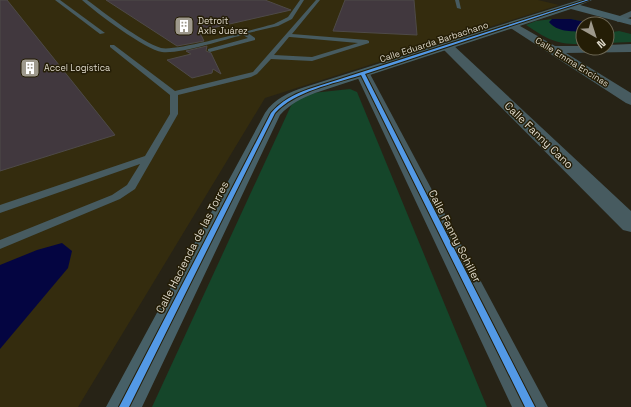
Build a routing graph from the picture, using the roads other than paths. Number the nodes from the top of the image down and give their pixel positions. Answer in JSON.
{"nodes":[{"id":1,"x":57,"y":0,"type":"edge"},
{"id":2,"x":84,"y":0,"type":"edge"},
{"id":3,"x":302,"y":0,"type":"edge"},
{"id":4,"x":318,"y":0,"type":"edge"},
{"id":5,"x":457,"y":0,"type":"edge"},
{"id":6,"x":588,"y":0,"type":"edge"},
{"id":7,"x":556,"y":6,"type":"junction"},
{"id":8,"x":572,"y":6,"type":"junction"},
{"id":9,"x":459,"y":8,"type":"dead end"},
{"id":10,"x":631,"y":14,"type":"edge"},
{"id":11,"x":618,"y":19,"type":"junction"},
{"id":12,"x":631,"y":22,"type":"edge"},
{"id":13,"x":513,"y":25,"type":"junction"},
{"id":14,"x":631,"y":29,"type":"edge"},
{"id":15,"x":102,"y":33,"type":"dead end"},
{"id":16,"x":244,"y":33,"type":"junction"},
{"id":17,"x":290,"y":35,"type":"junction"},
{"id":18,"x":112,"y":46,"type":"dead end"},
{"id":19,"x":448,"y":47,"type":"junction"},
{"id":20,"x":631,"y":48,"type":"edge"},
{"id":21,"x":210,"y":50,"type":"dead end"},
{"id":22,"x":553,"y":50,"type":"junction"},
{"id":23,"x":270,"y":57,"type":"junction"},
{"id":24,"x":363,"y":74,"type":"junction"},
{"id":25,"x":174,"y":94,"type":"junction"},
{"id":26,"x":631,"y":100,"type":"edge"},
{"id":27,"x":285,"y":101,"type":"joint"},
{"id":28,"x":148,"y":158,"type":"junction"},
{"id":29,"x":0,"y":209,"type":"edge"},
{"id":30,"x":631,"y":224,"type":"edge"},
{"id":31,"x":0,"y":245,"type":"edge"},
{"id":32,"x":124,"y":407,"type":"edge"},
{"id":33,"x":530,"y":407,"type":"edge"}],
"edges":[{"from":1,"to":15,"type":"lane"},
{"from":2,"to":16,"type":"lane"},
{"from":3,"to":16,"type":"lane"},
{"from":4,"to":17,"type":"lane"},
{"from":5,"to":9,"type":"lane"},
{"from":6,"to":8,"type":"street","name":"Calle Eduarda Barbachano"},
{"from":7,"to":8,"type":"street","name":"Calle Eduarda Barbachano"},
{"from":7,"to":13,"type":"street","name":"Calle Eduarda Barbachano"},
{"from":7,"to":14,"type":"street"},
{"from":8,"to":11,"type":"street"},
{"from":10,"to":11,"type":"street"},
{"from":11,"to":12,"type":"street"},
{"from":13,"to":19,"type":"street","name":"Calle Eduarda Barbachano"},
{"from":13,"to":22,"type":"street","name":"Calle Emma Encinas"},
{"from":16,"to":21,"type":"lane"},
{"from":17,"to":23,"type":"lane"},
{"from":17,"to":23,"type":"lane"},
{"from":18,"to":25,"type":"lane"},
{"from":19,"to":24,"type":"street","name":"Calle Eduarda Barbachano"},
{"from":19,"to":30,"type":"street","name":"Calle Fanny Cano"},
{"from":20,"to":22,"type":"street"},
{"from":22,"to":26,"type":"street","name":"Calle Emma Encinas"},
{"from":23,"to":25,"type":"lane"},
{"from":24,"to":27,"type":"street","name":"Calle Eduarda Barbachano"},
{"from":24,"to":33,"type":"street","name":"Calle Fanny Schiller"},
{"from":25,"to":28,"type":"lane"},
{"from":27,"to":32,"type":"street","name":"Calle Hacienda de las Torres"},
{"from":28,"to":29,"type":"lane"},
{"from":28,"to":31,"type":"lane"}]}
